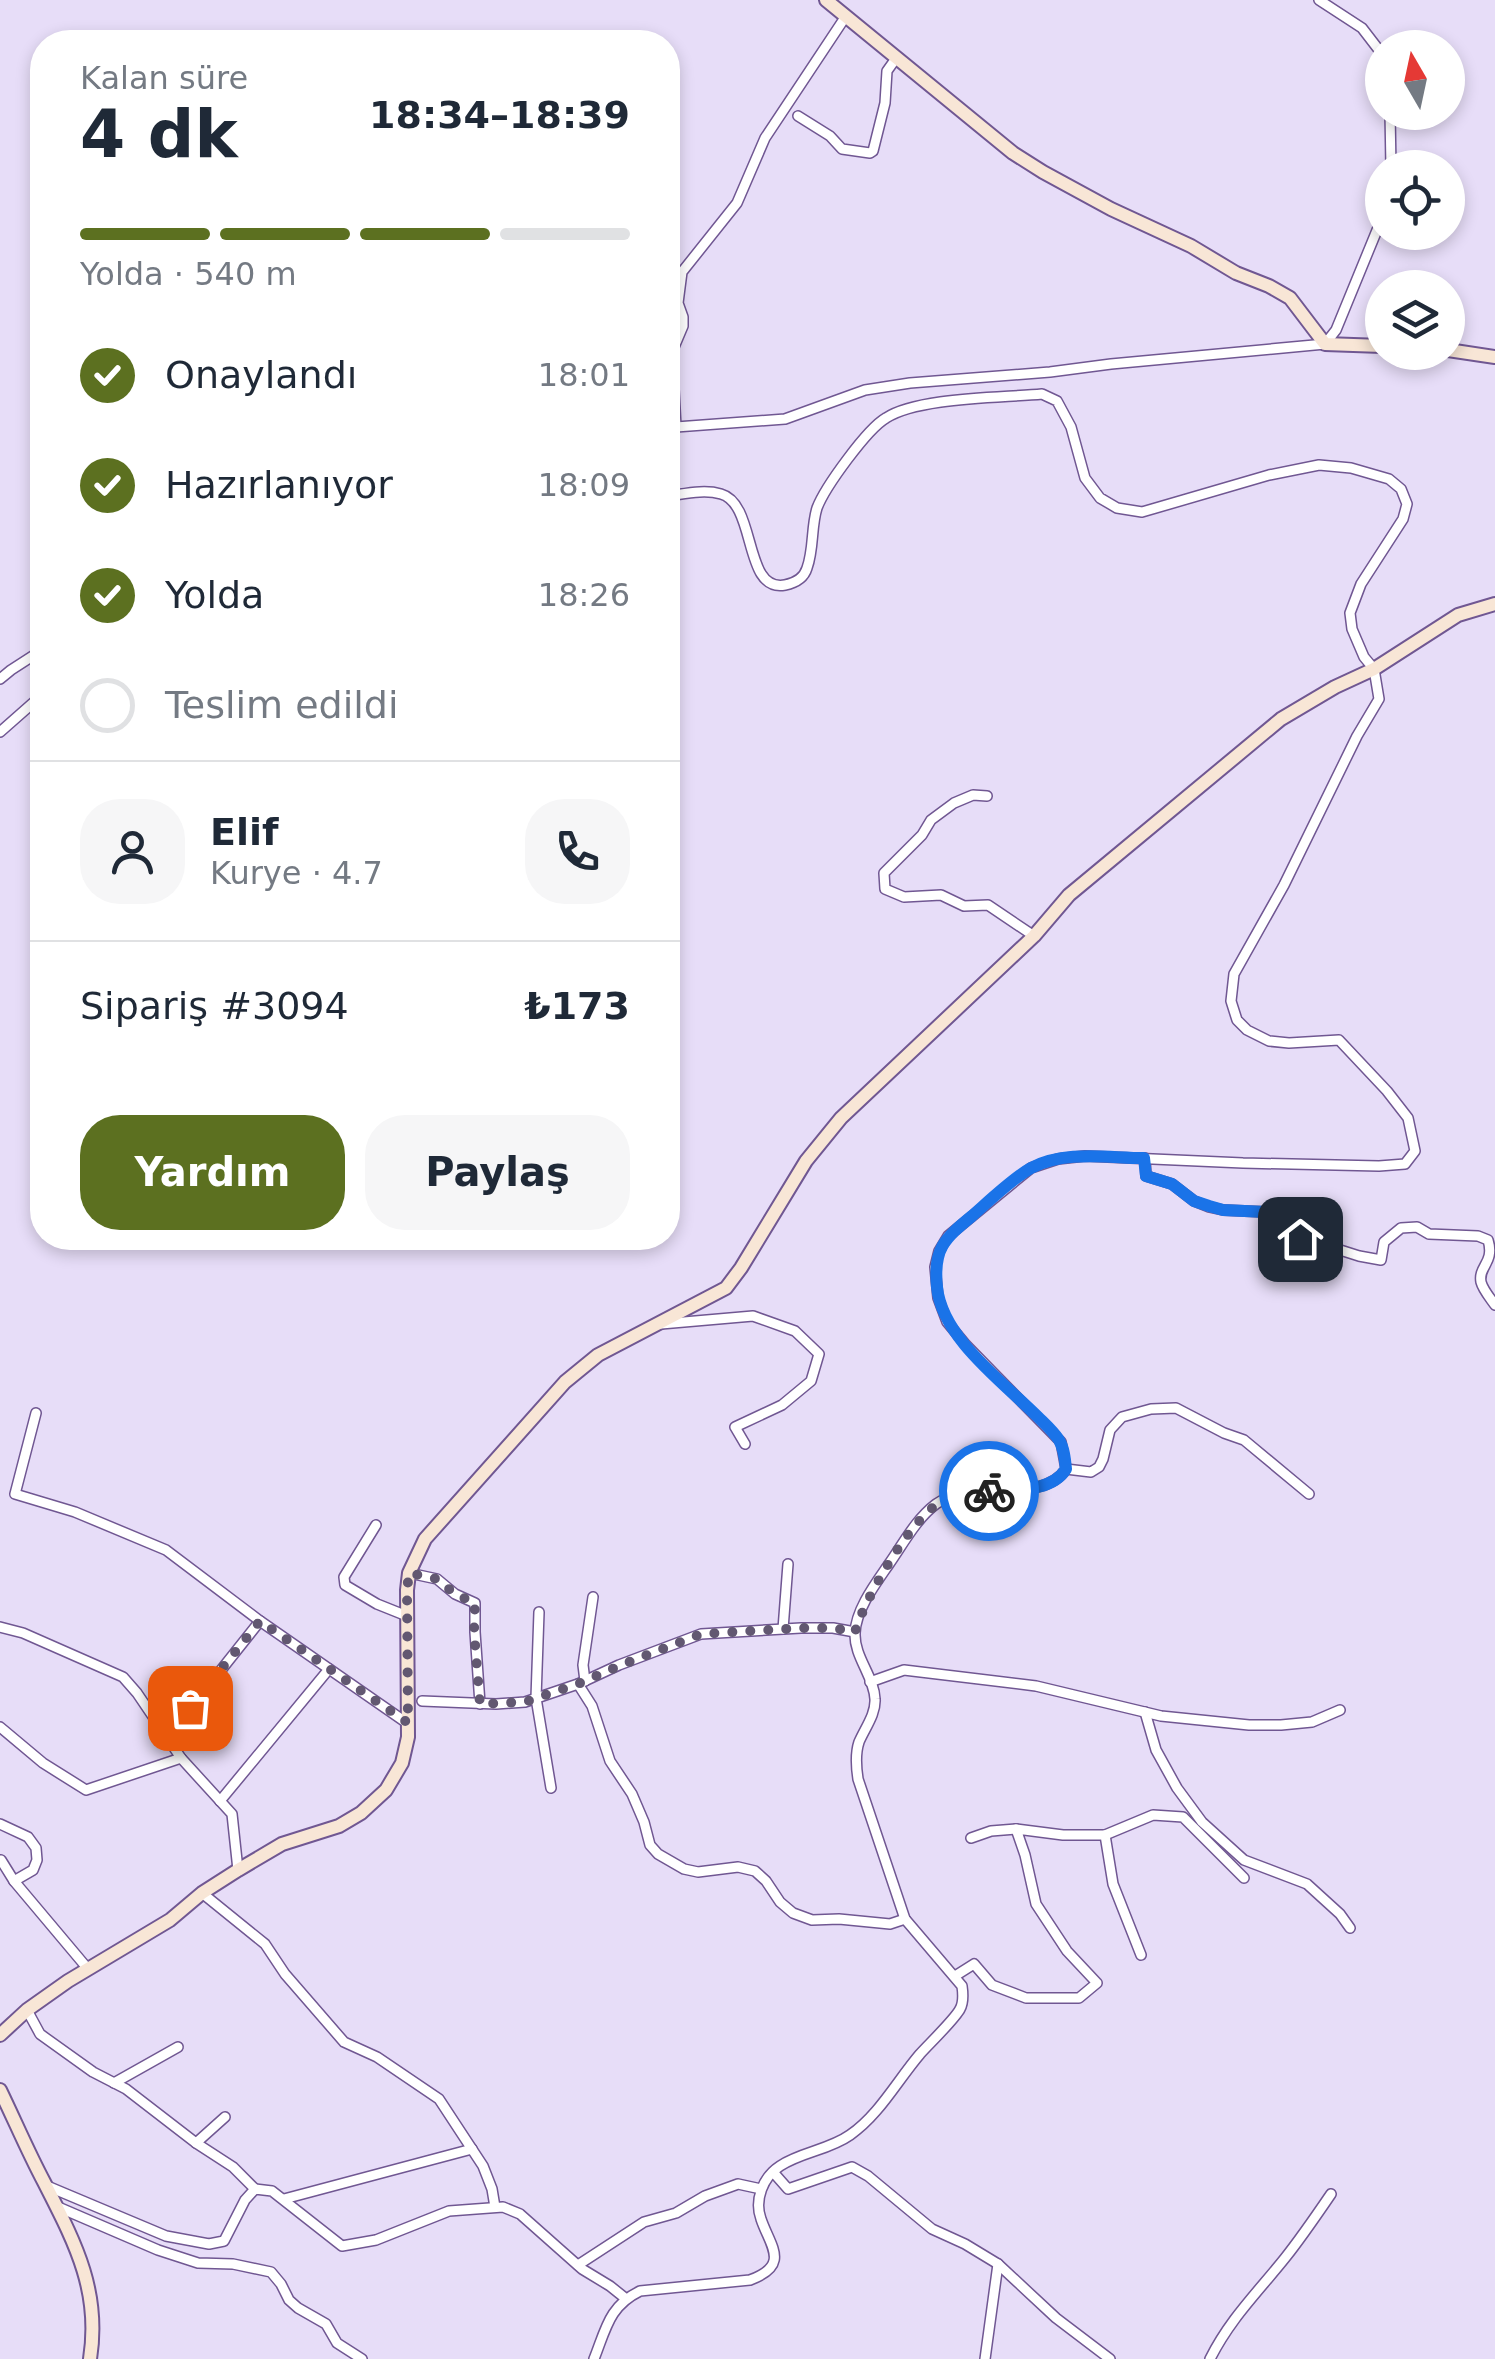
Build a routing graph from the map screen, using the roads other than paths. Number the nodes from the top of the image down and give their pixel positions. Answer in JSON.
{"nodes":[{"id":1,"x":826,"y":0,"type":"edge"},
{"id":2,"x":1319,"y":0,"type":"edge"},
{"id":3,"x":846,"y":16,"type":"junction"},
{"id":4,"x":1365,"y":32,"type":"edge"},
{"id":5,"x":896,"y":57,"type":"junction"},
{"id":6,"x":798,"y":116,"type":"dead end"},
{"id":7,"x":1369,"y":250,"type":"edge"},
{"id":8,"x":680,"y":288,"type":"edge"},
{"id":9,"x":680,"y":309,"type":"edge"},
{"id":10,"x":680,"y":333,"type":"edge"},
{"id":11,"x":1324,"y":344,"type":"junction"},
{"id":12,"x":1365,"y":345,"type":"edge"},
{"id":13,"x":1465,"y":353,"type":"edge"},
{"id":14,"x":1495,"y":357,"type":"edge"},
{"id":15,"x":680,"y":428,"type":"edge"},
{"id":16,"x":680,"y":494,"type":"edge"},
{"id":17,"x":1495,"y":604,"type":"edge"},
{"id":18,"x":30,"y":658,"type":"edge"},
{"id":19,"x":1374,"y":670,"type":"junction"},
{"id":20,"x":0,"y":679,"type":"edge"},
{"id":21,"x":30,"y":706,"type":"edge"},
{"id":22,"x":0,"y":732,"type":"edge"},
{"id":23,"x":986,"y":796,"type":"dead end"},
{"id":24,"x":1034,"y":936,"type":"junction"},
{"id":25,"x":1144,"y":1158,"type":"junction"},
{"id":26,"x":1495,"y":1305,"type":"edge"},
{"id":27,"x":654,"y":1324,"type":"junction"},
{"id":28,"x":36,"y":1413,"type":"dead end"},
{"id":29,"x":745,"y":1444,"type":"dead end"},
{"id":30,"x":1066,"y":1469,"type":"junction"},
{"id":31,"x":1309,"y":1494,"type":"dead end"},
{"id":32,"x":376,"y":1525,"type":"dead end"},
{"id":33,"x":788,"y":1564,"type":"dead end"},
{"id":34,"x":409,"y":1573,"type":"junction"},
{"id":35,"x":593,"y":1597,"type":"dead end"},
{"id":36,"x":539,"y":1612,"type":"dead end"},
{"id":37,"x":407,"y":1616,"type":"junction"},
{"id":38,"x":260,"y":1621,"type":"junction"},
{"id":39,"x":0,"y":1627,"type":"edge"},
{"id":40,"x":783,"y":1630,"type":"junction"},
{"id":41,"x":855,"y":1632,"type":"junction"},
{"id":42,"x":329,"y":1669,"type":"junction"},
{"id":43,"x":870,"y":1682,"type":"junction"},
{"id":44,"x":581,"y":1683,"type":"junction"},
{"id":45,"x":536,"y":1698,"type":"junction"},
{"id":46,"x":422,"y":1702,"type":"dead end"},
{"id":47,"x":480,"y":1704,"type":"junction"},
{"id":48,"x":1340,"y":1710,"type":"dead end"},
{"id":49,"x":1144,"y":1712,"type":"junction"},
{"id":50,"x":408,"y":1723,"type":"junction"},
{"id":51,"x":0,"y":1727,"type":"edge"},
{"id":52,"x":167,"y":1738,"type":"junction"},
{"id":53,"x":180,"y":1758,"type":"junction"},
{"id":54,"x":551,"y":1788,"type":"dead end"},
{"id":55,"x":220,"y":1801,"type":"junction"},
{"id":56,"x":0,"y":1824,"type":"edge"},
{"id":57,"x":1016,"y":1829,"type":"junction"},
{"id":58,"x":1105,"y":1836,"type":"junction"},
{"id":59,"x":971,"y":1838,"type":"dead end"},
{"id":60,"x":1,"y":1860,"type":"edge"},
{"id":61,"x":238,"y":1870,"type":"junction"},
{"id":62,"x":1244,"y":1878,"type":"dead end"},
{"id":63,"x":14,"y":1881,"type":"junction"},
{"id":64,"x":202,"y":1894,"type":"junction"},
{"id":65,"x":905,"y":1919,"type":"junction"},
{"id":66,"x":1350,"y":1928,"type":"dead end"},
{"id":67,"x":1140,"y":1954,"type":"dead end"},
{"id":68,"x":88,"y":1969,"type":"junction"},
{"id":69,"x":955,"y":1976,"type":"junction"},
{"id":70,"x":28,"y":2010,"type":"junction"},
{"id":71,"x":0,"y":2035,"type":"edge"},
{"id":72,"x":178,"y":2047,"type":"dead end"},
{"id":73,"x":114,"y":2083,"type":"junction"},
{"id":74,"x":0,"y":2090,"type":"edge"},
{"id":75,"x":224,"y":2117,"type":"dead end"},
{"id":76,"x":196,"y":2143,"type":"junction"},
{"id":77,"x":472,"y":2149,"type":"junction"},
{"id":78,"x":773,"y":2172,"type":"junction"},
{"id":79,"x":45,"y":2185,"type":"junction"},
{"id":80,"x":255,"y":2189,"type":"junction"},
{"id":81,"x":761,"y":2189,"type":"junction"},
{"id":82,"x":1331,"y":2194,"type":"dead end"},
{"id":83,"x":284,"y":2199,"type":"junction"},
{"id":84,"x":495,"y":2206,"type":"junction"},
{"id":85,"x":58,"y":2207,"type":"junction"},
{"id":86,"x":998,"y":2264,"type":"junction"},
{"id":87,"x":578,"y":2265,"type":"junction"},
{"id":88,"x":625,"y":2298,"type":"junction"},
{"id":89,"x":90,"y":2359,"type":"edge"},
{"id":90,"x":362,"y":2359,"type":"edge"},
{"id":91,"x":594,"y":2359,"type":"edge"},
{"id":92,"x":985,"y":2359,"type":"edge"},
{"id":93,"x":1110,"y":2359,"type":"edge"},
{"id":94,"x":1210,"y":2359,"type":"edge"}],
"edges":[{"from":1,"to":3,"type":"main road"},
{"from":2,"to":4,"type":"street"},
{"from":3,"to":5,"type":"main road"},
{"from":3,"to":8,"type":"street"},
{"from":5,"to":6,"type":"street"},
{"from":5,"to":11,"type":"main road"},
{"from":7,"to":11,"type":"street"},
{"from":9,"to":10,"type":"street"},
{"from":11,"to":12,"type":"main road"},
{"from":11,"to":15,"type":"street"},
{"from":13,"to":14,"type":"main road"},
{"from":16,"to":19,"type":"street"},
{"from":17,"to":19,"type":"main road"},
{"from":18,"to":20,"type":"street"},
{"from":19,"to":24,"type":"main road"},
{"from":19,"to":25,"type":"street"},
{"from":21,"to":22,"type":"street"},
{"from":23,"to":24,"type":"street"},
{"from":24,"to":27,"type":"main road"},
{"from":25,"to":26,"type":"street"},
{"from":25,"to":30,"type":"street"},
{"from":27,"to":29,"type":"street"},
{"from":27,"to":34,"type":"main road"},
{"from":28,"to":38,"type":"street"},
{"from":30,"to":31,"type":"street"},
{"from":30,"to":41,"type":"street"},
{"from":32,"to":37,"type":"street"},
{"from":33,"to":40,"type":"street"},
{"from":34,"to":37,"type":"main road"},
{"from":34,"to":47,"type":"street"},
{"from":35,"to":44,"type":"street"},
{"from":36,"to":45,"type":"street"},
{"from":37,"to":50,"type":"main road"},
{"from":38,"to":42,"type":"street"},
{"from":38,"to":52,"type":"street"},
{"from":39,"to":52,"type":"street"},
{"from":40,"to":41,"type":"street"},
{"from":40,"to":44,"type":"street"},
{"from":41,"to":43,"type":"street"},
{"from":42,"to":50,"type":"street"},
{"from":42,"to":55,"type":"street"},
{"from":43,"to":49,"type":"street"},
{"from":43,"to":65,"type":"street"},
{"from":44,"to":45,"type":"street"},
{"from":44,"to":65,"type":"street"},
{"from":45,"to":47,"type":"street"},
{"from":45,"to":54,"type":"street"},
{"from":46,"to":47,"type":"street"},
{"from":48,"to":49,"type":"street"},
{"from":49,"to":66,"type":"street"},
{"from":50,"to":61,"type":"main road"},
{"from":51,"to":53,"type":"street"},
{"from":52,"to":53,"type":"street"},
{"from":53,"to":55,"type":"street"},
{"from":55,"to":61,"type":"street"},
{"from":56,"to":63,"type":"street"},
{"from":57,"to":58,"type":"street"},
{"from":57,"to":59,"type":"street"},
{"from":57,"to":69,"type":"street"},
{"from":58,"to":62,"type":"street"},
{"from":58,"to":67,"type":"street"},
{"from":60,"to":63,"type":"street"},
{"from":61,"to":64,"type":"main road"},
{"from":63,"to":68,"type":"street"},
{"from":64,"to":68,"type":"main road"},
{"from":64,"to":77,"type":"street"},
{"from":65,"to":69,"type":"street"},
{"from":68,"to":70,"type":"main road"},
{"from":69,"to":78,"type":"street"},
{"from":70,"to":71,"type":"main road"},
{"from":70,"to":73,"type":"street"},
{"from":72,"to":73,"type":"street"},
{"from":73,"to":76,"type":"street"},
{"from":74,"to":79,"type":"main road"},
{"from":75,"to":76,"type":"street"},
{"from":76,"to":80,"type":"street"},
{"from":77,"to":83,"type":"street"},
{"from":77,"to":84,"type":"street"},
{"from":78,"to":81,"type":"street"},
{"from":78,"to":86,"type":"street"},
{"from":79,"to":80,"type":"street"},
{"from":79,"to":85,"type":"main road"},
{"from":80,"to":83,"type":"street"},
{"from":81,"to":87,"type":"street"},
{"from":81,"to":88,"type":"street"},
{"from":82,"to":94,"type":"street"},
{"from":83,"to":84,"type":"street"},
{"from":84,"to":87,"type":"street"},
{"from":85,"to":89,"type":"main road"},
{"from":85,"to":90,"type":"street"},
{"from":86,"to":92,"type":"street"},
{"from":86,"to":93,"type":"street"},
{"from":87,"to":88,"type":"street"},
{"from":88,"to":91,"type":"street"}]}
